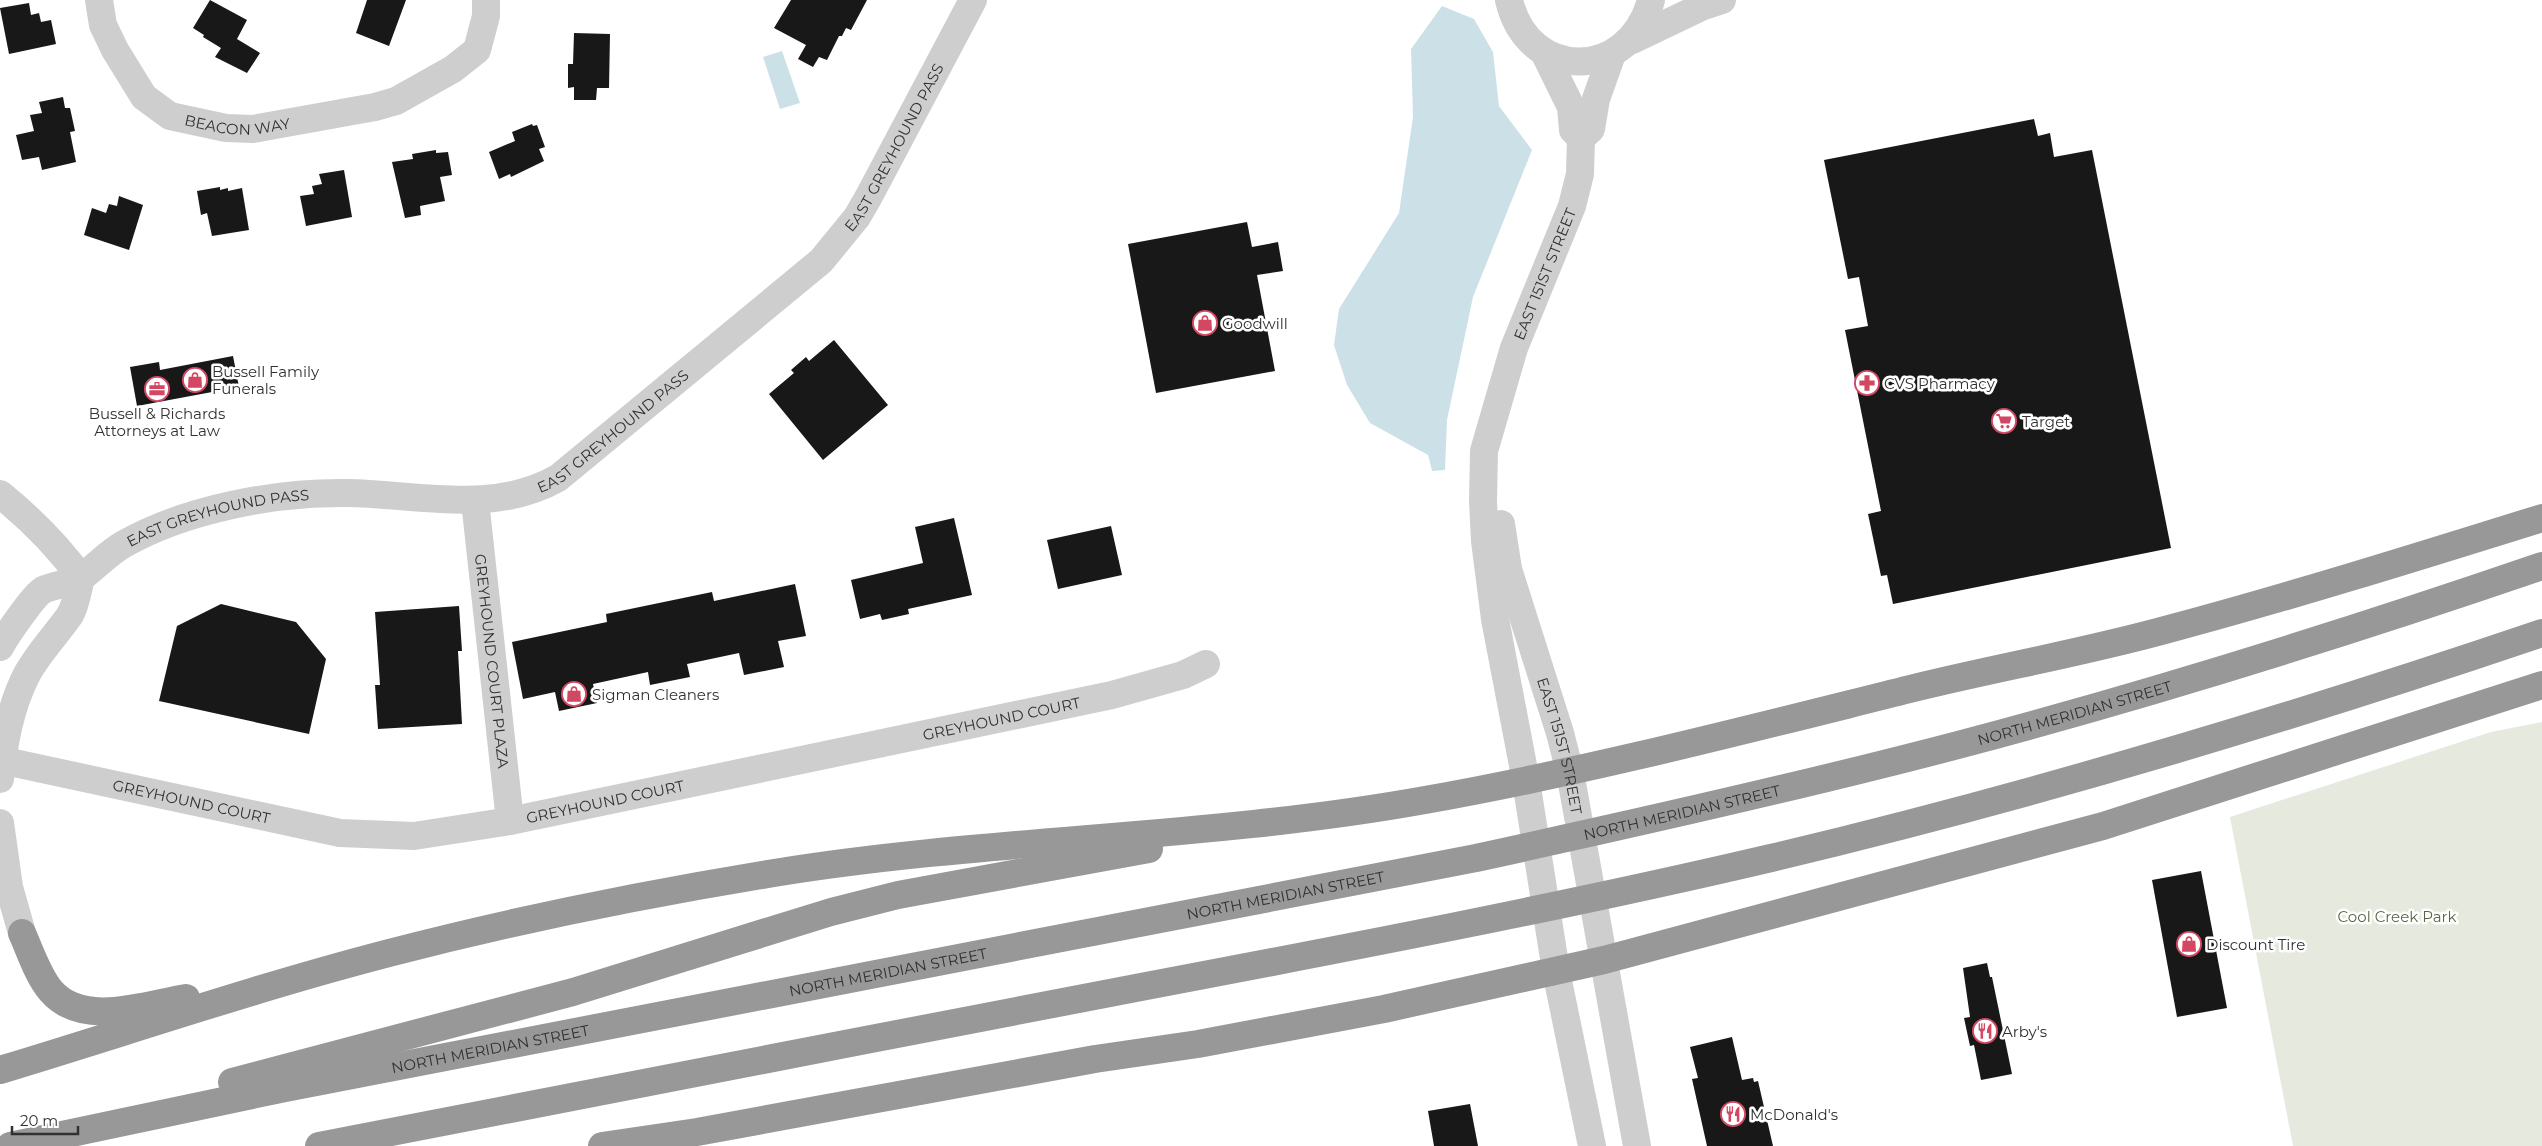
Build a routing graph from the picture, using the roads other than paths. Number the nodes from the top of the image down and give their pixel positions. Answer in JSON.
{"nodes":[{"id":1,"x":98,"y":0,"type":"edge"},
{"id":2,"x":486,"y":0,"type":"edge"},
{"id":3,"x":973,"y":0,"type":"edge"},
{"id":4,"x":1509,"y":0,"type":"edge"},
{"id":5,"x":1651,"y":0,"type":"edge"},
{"id":6,"x":1722,"y":0,"type":"edge"},
{"id":7,"x":1622,"y":47,"type":"junction"},
{"id":8,"x":1544,"y":52,"type":"junction"},
{"id":9,"x":1581,"y":138,"type":"junction"},
{"id":10,"x":1498,"y":408,"type":"junction"},
{"id":11,"x":0,"y":494,"type":"edge"},
{"id":12,"x":475,"y":501,"type":"junction"},
{"id":13,"x":2542,"y":518,"type":"edge"},
{"id":14,"x":2542,"y":566,"type":"edge"},
{"id":15,"x":81,"y":578,"type":"junction"},
{"id":16,"x":2542,"y":633,"type":"edge"},
{"id":17,"x":0,"y":647,"type":"edge"},
{"id":18,"x":1206,"y":664,"type":"dead end"},
{"id":19,"x":2542,"y":685,"type":"edge"},
{"id":20,"x":1,"y":766,"type":"edge"},
{"id":21,"x":1570,"y":772,"type":"junction"},
{"id":22,"x":1526,"y":781,"type":"junction"},
{"id":23,"x":1292,"y":819,"type":"junction"},
{"id":24,"x":510,"y":821,"type":"junction"},
{"id":25,"x":0,"y":822,"type":"edge"},
{"id":26,"x":22,"y":933,"type":"joint"},
{"id":27,"x":1604,"y":960,"type":"junction"},
{"id":28,"x":1556,"y":971,"type":"junction"},
{"id":29,"x":308,"y":976,"type":"junction"},
{"id":30,"x":0,"y":1070,"type":"edge"},
{"id":31,"x":697,"y":1132,"type":"junction"},
{"id":32,"x":0,"y":1145,"type":"edge"},
{"id":33,"x":10,"y":1146,"type":"edge"},
{"id":34,"x":319,"y":1146,"type":"edge"},
{"id":35,"x":602,"y":1146,"type":"edge"},
{"id":36,"x":640,"y":1146,"type":"edge"},
{"id":37,"x":1592,"y":1146,"type":"edge"},
{"id":38,"x":1637,"y":1146,"type":"edge"}],
"edges":[{"from":1,"to":2,"type":"street","name":"BEACON WAY"},
{"from":3,"to":12,"type":"street","name":"EAST GREYHOUND PASS"},
{"from":4,"to":8,"type":"street"},
{"from":5,"to":7,"type":"street","name":"EAST 151ST STREET"},
{"from":6,"to":7,"type":"street"},
{"from":7,"to":8,"type":"street"},
{"from":7,"to":9,"type":"street","name":"EAST 151ST STREET"},
{"from":8,"to":9,"type":"street","name":"EAST 151ST STREET"},
{"from":9,"to":10,"type":"street","name":"EAST 151ST STREET"},
{"from":10,"to":21,"type":"street","name":"EAST 151ST STREET"},
{"from":10,"to":22,"type":"street","name":"EAST 151ST STREET"},
{"from":11,"to":15,"type":"street"},
{"from":12,"to":15,"type":"street","name":"EAST GREYHOUND PASS"},
{"from":12,"to":24,"type":"street","name":"GREYHOUND COURT PLAZA"},
{"from":13,"to":21,"type":"highway"},
{"from":14,"to":33,"type":"highway","name":"NORTH MERIDIAN STREET"},
{"from":15,"to":17,"type":"street","name":"EAST GREYHOUND PASS"},
{"from":15,"to":20,"type":"street"},
{"from":16,"to":34,"type":"highway"},
{"from":18,"to":24,"type":"street","name":"GREYHOUND COURT"},
{"from":19,"to":27,"type":"highway"},
{"from":20,"to":24,"type":"street","name":"GREYHOUND COURT"},
{"from":21,"to":22,"type":"highway"},
{"from":21,"to":27,"type":"street","name":"EAST 151ST STREET"},
{"from":22,"to":23,"type":"highway"},
{"from":22,"to":28,"type":"street","name":"EAST 151ST STREET"},
{"from":23,"to":29,"type":"highway"},
{"from":23,"to":32,"type":"highway"},
{"from":25,"to":26,"type":"street"},
{"from":26,"to":29,"type":"highway"},
{"from":27,"to":28,"type":"highway"},
{"from":27,"to":38,"type":"street","name":"EAST 151ST STREET"},
{"from":28,"to":31,"type":"highway"},
{"from":28,"to":37,"type":"street","name":"EAST 151ST STREET"},
{"from":29,"to":30,"type":"highway"},
{"from":31,"to":35,"type":"highway"},
{"from":31,"to":36,"type":"highway"}]}
